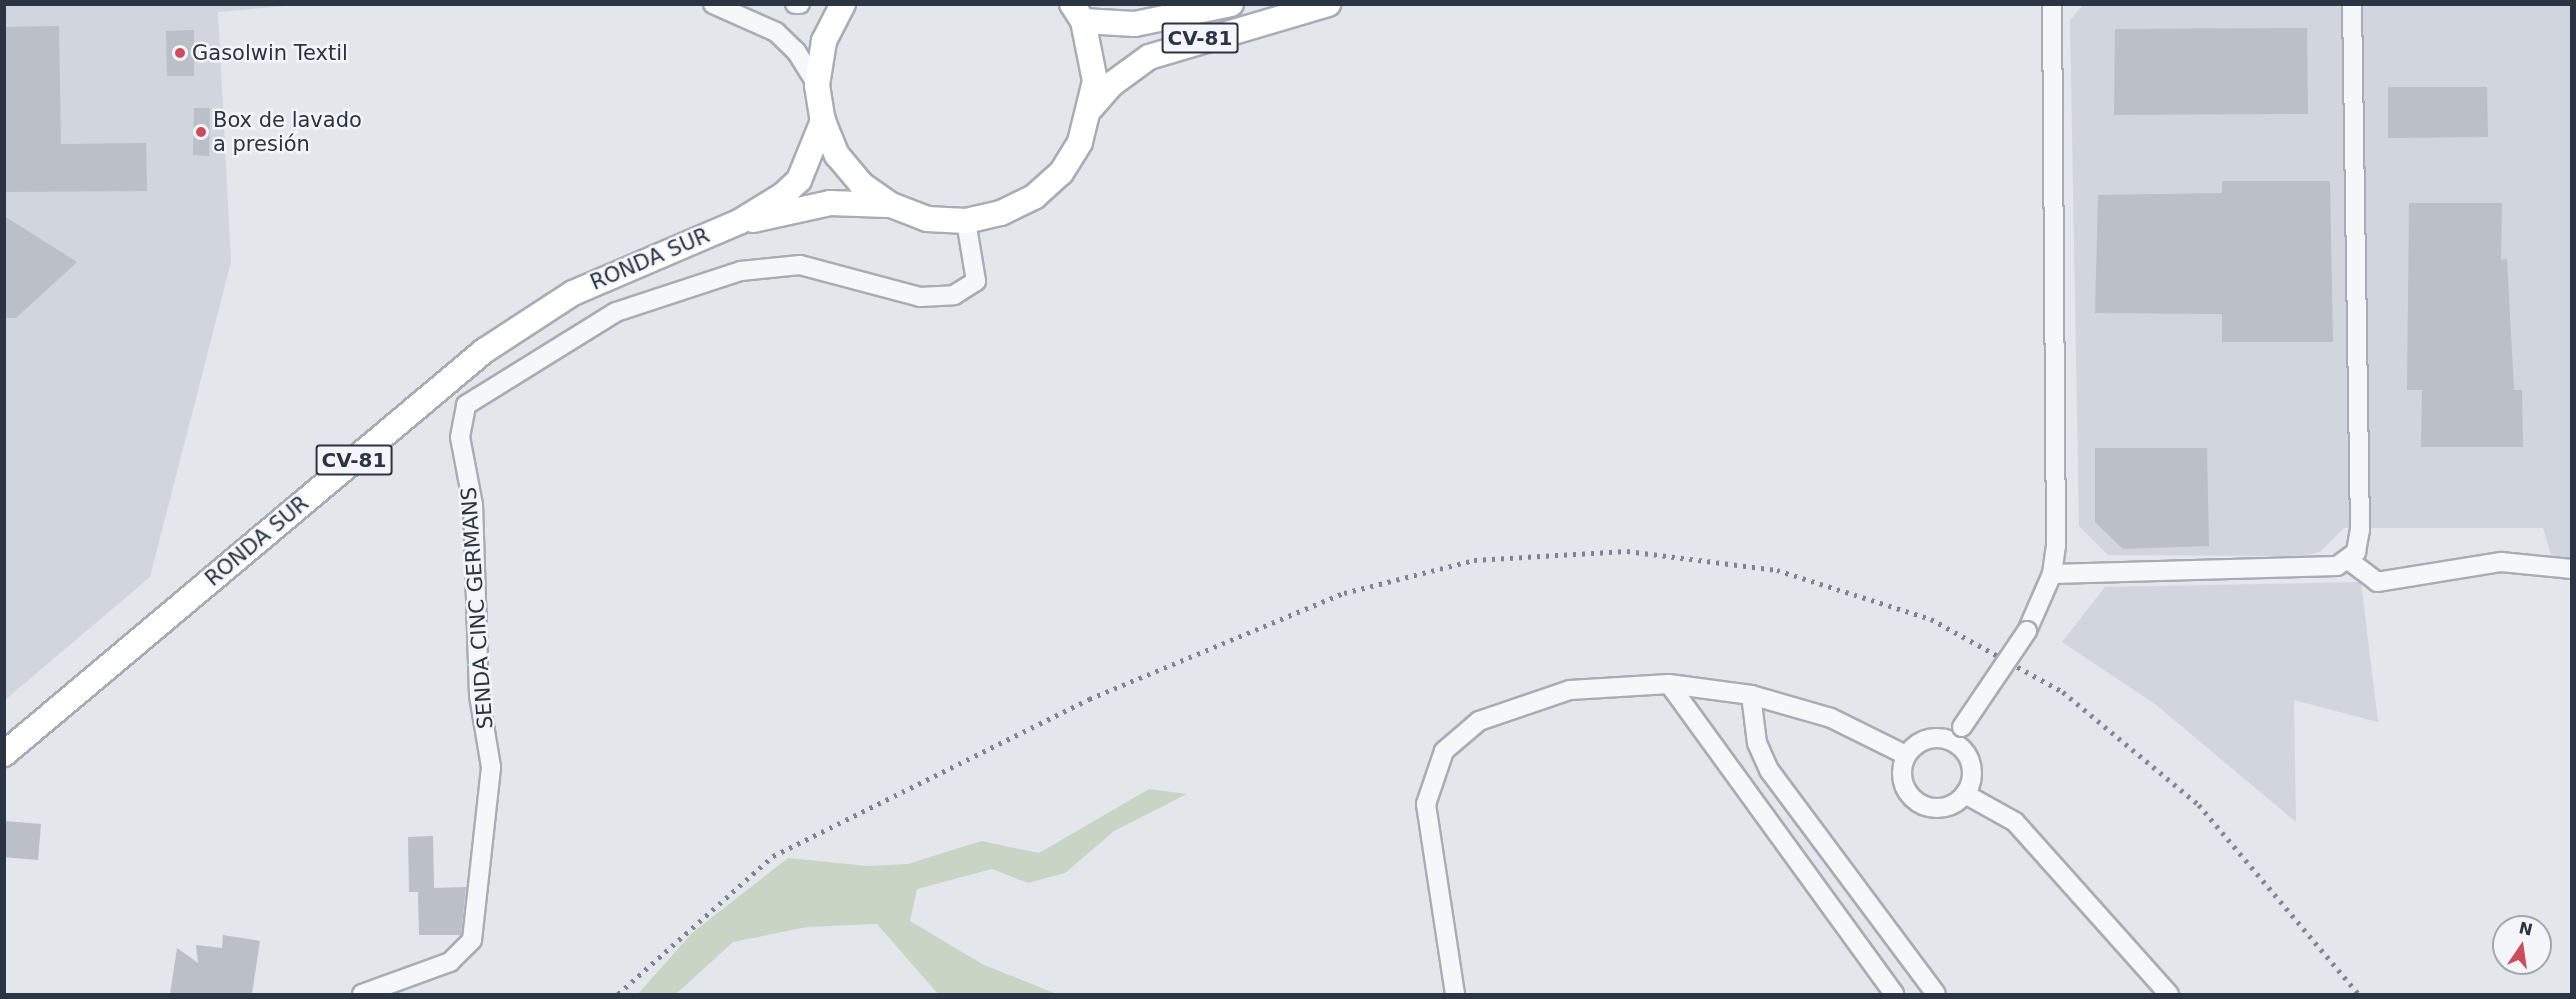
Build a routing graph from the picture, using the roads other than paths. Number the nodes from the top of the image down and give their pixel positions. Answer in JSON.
{"nodes":[{"id":1,"x":713,"y":4,"type":"edge"},
{"id":2,"x":843,"y":4,"type":"edge"},
{"id":3,"x":1231,"y":4,"type":"edge"},
{"id":4,"x":1328,"y":4,"type":"edge"},
{"id":5,"x":2052,"y":4,"type":"edge"},
{"id":6,"x":2352,"y":4,"type":"edge"},
{"id":7,"x":1077,"y":13,"type":"edge"},
{"id":8,"x":817,"y":85,"type":"junction"},
{"id":9,"x":1091,"y":108,"type":"junction"},
{"id":10,"x":823,"y":121,"type":"junction"},
{"id":11,"x":891,"y":205,"type":"junction"},
{"id":12,"x":966,"y":221,"type":"junction"},
{"id":13,"x":739,"y":222,"type":"junction"},
{"id":14,"x":2347,"y":559,"type":"junction"},
{"id":15,"x":2571,"y":568,"type":"edge"},
{"id":16,"x":2052,"y":574,"type":"junction"},
{"id":17,"x":1669,"y":684,"type":"junction"},
{"id":18,"x":1751,"y":694,"type":"junction"},
{"id":19,"x":1958,"y":735,"type":"junction"},
{"id":20,"x":4,"y":754,"type":"edge"},
{"id":21,"x":1906,"y":755,"type":"junction"},
{"id":22,"x":1965,"y":794,"type":"junction"},
{"id":23,"x":362,"y":994,"type":"edge"},
{"id":24,"x":1455,"y":994,"type":"edge"},
{"id":25,"x":1894,"y":994,"type":"edge"},
{"id":26,"x":1936,"y":994,"type":"edge"},
{"id":27,"x":2169,"y":994,"type":"edge"}],
"edges":[{"from":1,"to":8,"type":"street"},
{"from":2,"to":8,"type":"main road","number":"CV-81"},
{"from":3,"to":7,"type":"main road","number":"CV-81"},
{"from":4,"to":9,"type":"main road","number":"CV-81"},
{"from":5,"to":16,"type":"street"},
{"from":6,"to":14,"type":"street"},
{"from":7,"to":9,"type":"main road","number":"CV-81"},
{"from":8,"to":10,"type":"main road","number":"CV-81"},
{"from":9,"to":12,"type":"main road","number":"CV-81"},
{"from":10,"to":11,"type":"main road","number":"CV-81"},
{"from":10,"to":13,"type":"main road","name":"RONDA SUR","number":"CV-81"},
{"from":11,"to":12,"type":"main road","number":"CV-81"},
{"from":11,"to":13,"type":"main road","name":"RONDA SUR","number":"CV-81"},
{"from":12,"to":23,"type":"street","name":"SENDA CINC GERMANS"},
{"from":13,"to":20,"type":"main road","name":"RONDA SUR","number":"CV-81"},
{"from":14,"to":15,"type":"street"},
{"from":14,"to":16,"type":"street"},
{"from":16,"to":19,"type":"street","bridge":true},
{"from":17,"to":18,"type":"street"},
{"from":17,"to":24,"type":"street"},
{"from":17,"to":25,"type":"street"},
{"from":18,"to":21,"type":"street"},
{"from":18,"to":26,"type":"street"},
{"from":19,"to":21,"type":"street"},
{"from":19,"to":22,"type":"street"},
{"from":21,"to":22,"type":"street"},
{"from":22,"to":27,"type":"street"}]}
